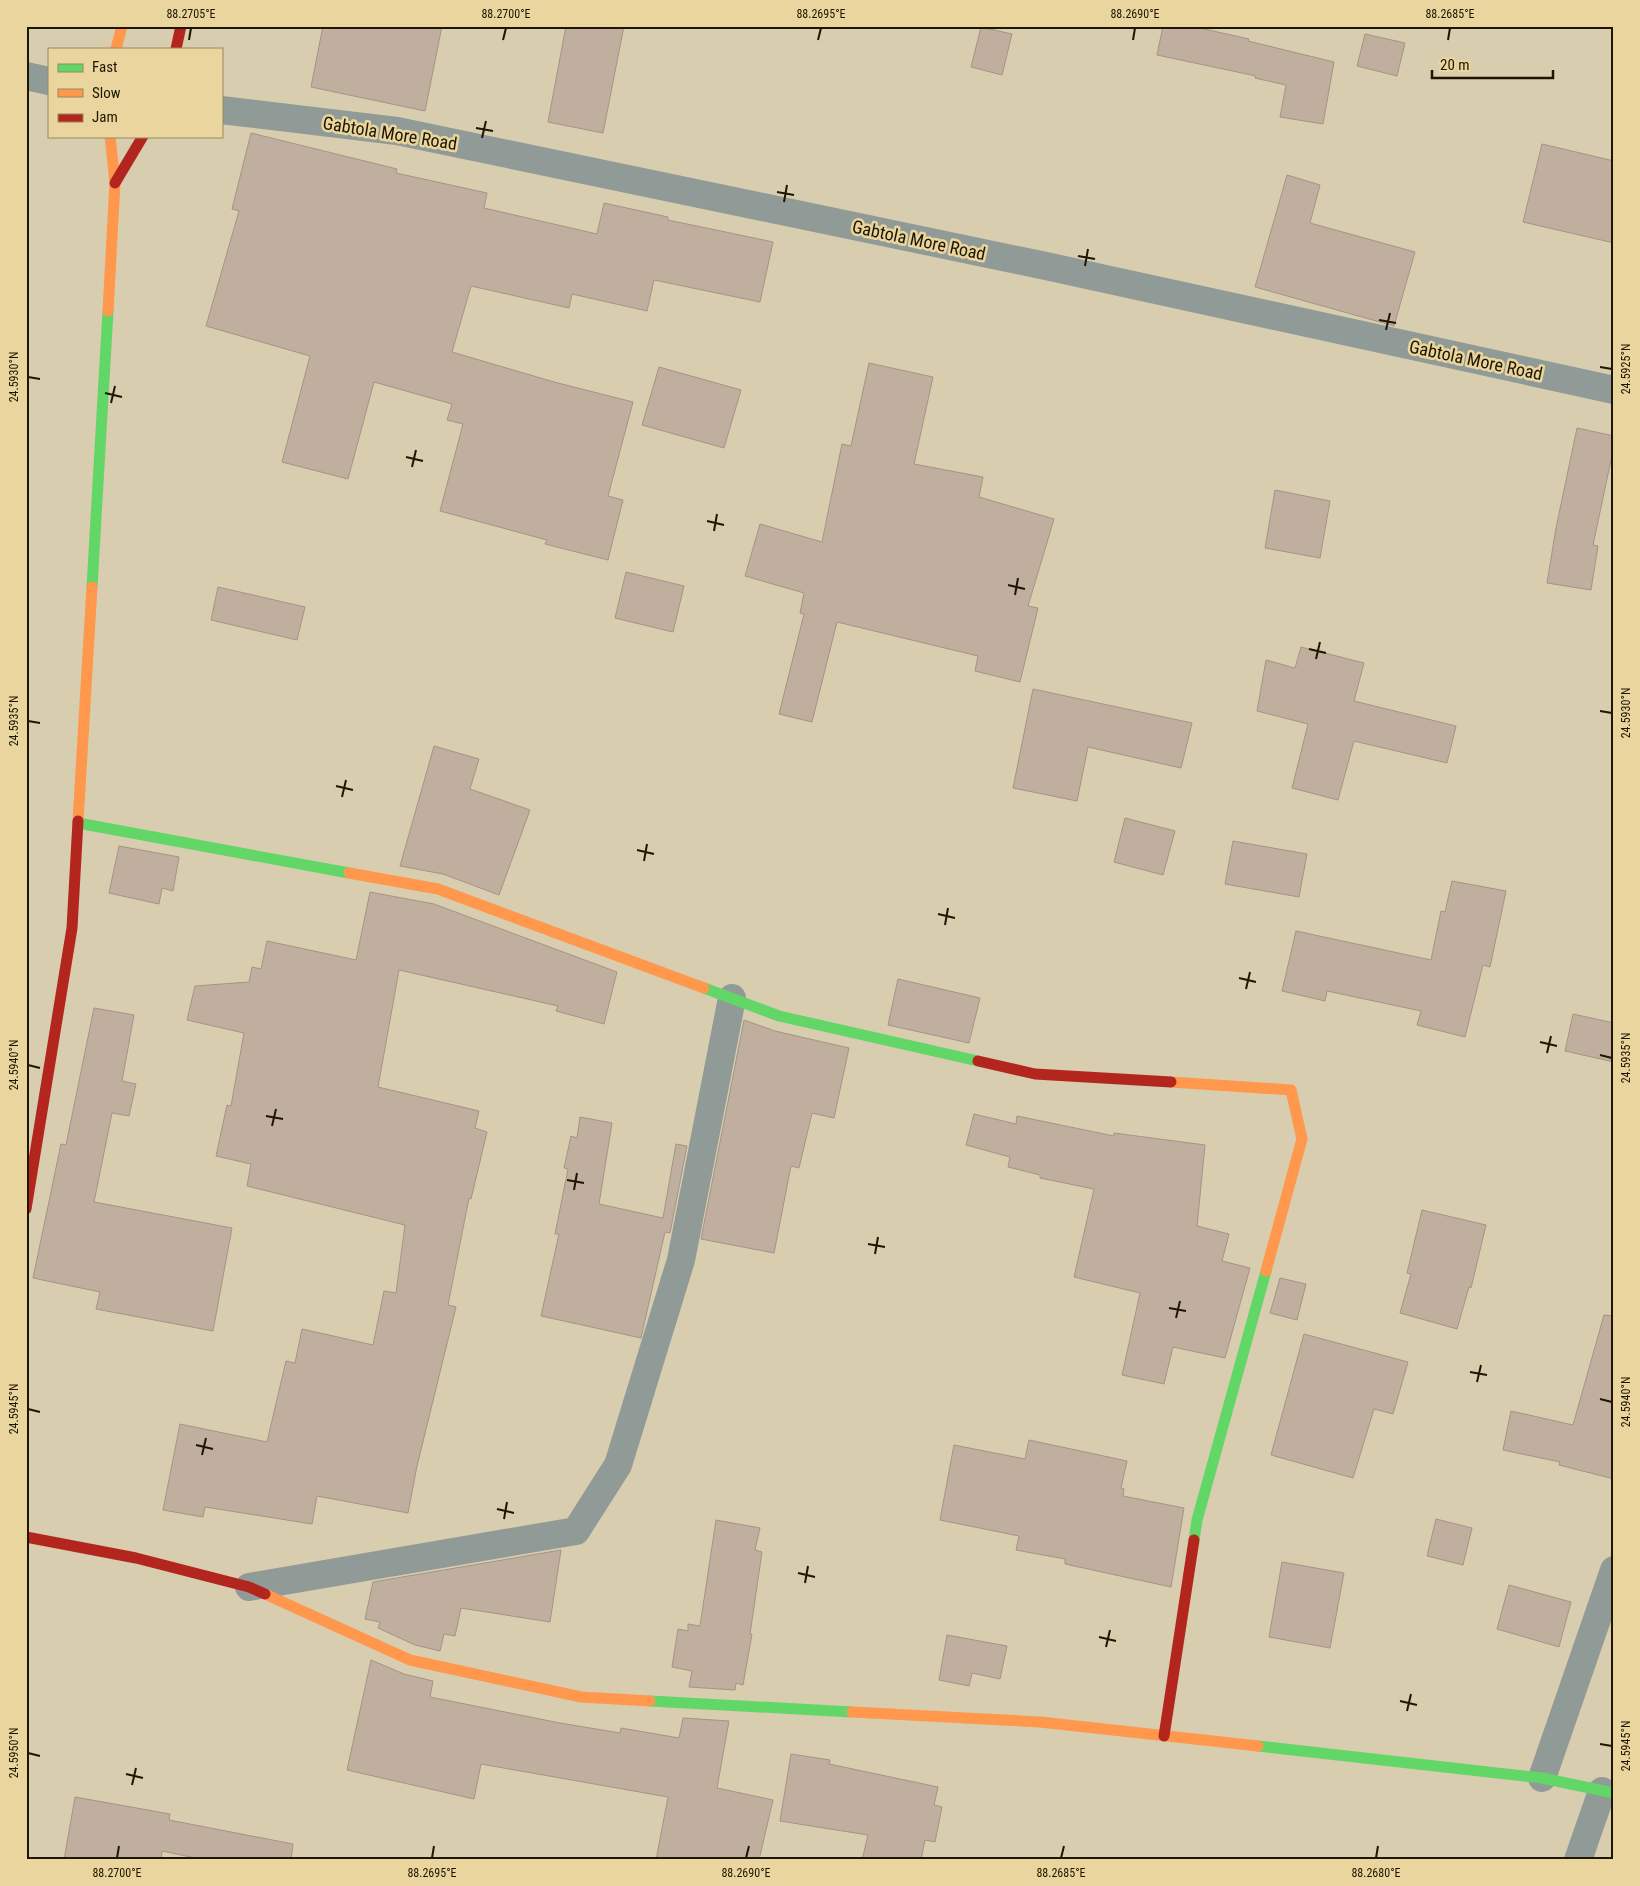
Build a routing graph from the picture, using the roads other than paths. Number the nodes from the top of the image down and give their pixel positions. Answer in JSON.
{"nodes":[{"id":1,"x":122,"y":26,"type":"edge"},
{"id":2,"x":181,"y":26,"type":"edge"},
{"id":3,"x":116,"y":48,"type":"edge"},
{"id":4,"x":176,"y":48,"type":"edge"},
{"id":5,"x":26,"y":76,"type":"edge"},
{"id":6,"x":48,"y":81,"type":"edge"},
{"id":7,"x":222,"y":110,"type":"edge"},
{"id":8,"x":110,"y":138,"type":"edge"},
{"id":9,"x":142,"y":138,"type":"edge"},
{"id":10,"x":116,"y":182,"type":"junction"},
{"id":11,"x":1614,"y":390,"type":"edge"},
{"id":12,"x":78,"y":823,"type":"junction"},
{"id":13,"x":732,"y":998,"type":"junction"},
{"id":14,"x":26,"y":1208,"type":"edge"},
{"id":15,"x":26,"y":1537,"type":"edge"},
{"id":16,"x":1614,"y":1570,"type":"edge"},
{"id":17,"x":249,"y":1587,"type":"junction"},
{"id":18,"x":1164,"y":1736,"type":"junction"},
{"id":19,"x":1542,"y":1778,"type":"junction"},
{"id":20,"x":1608,"y":1792,"type":"edge"},
{"id":21,"x":1578,"y":1860,"type":"edge"}],
"edges":[{"from":1,"to":3,"type":"street"},
{"from":2,"to":4,"type":"street"},
{"from":5,"to":6,"type":"street"},
{"from":7,"to":11,"type":"street","name":"Gabtola More Road"},
{"from":8,"to":10,"type":"street"},
{"from":9,"to":10,"type":"street"},
{"from":10,"to":12,"type":"street"},
{"from":12,"to":13,"type":"street"},
{"from":12,"to":14,"type":"street"},
{"from":13,"to":17,"type":"street"},
{"from":13,"to":18,"type":"street"},
{"from":15,"to":17,"type":"street"},
{"from":16,"to":19,"type":"street"},
{"from":17,"to":18,"type":"street"},
{"from":18,"to":19,"type":"street"},
{"from":19,"to":20,"type":"street"},
{"from":20,"to":21,"type":"street"}]}
